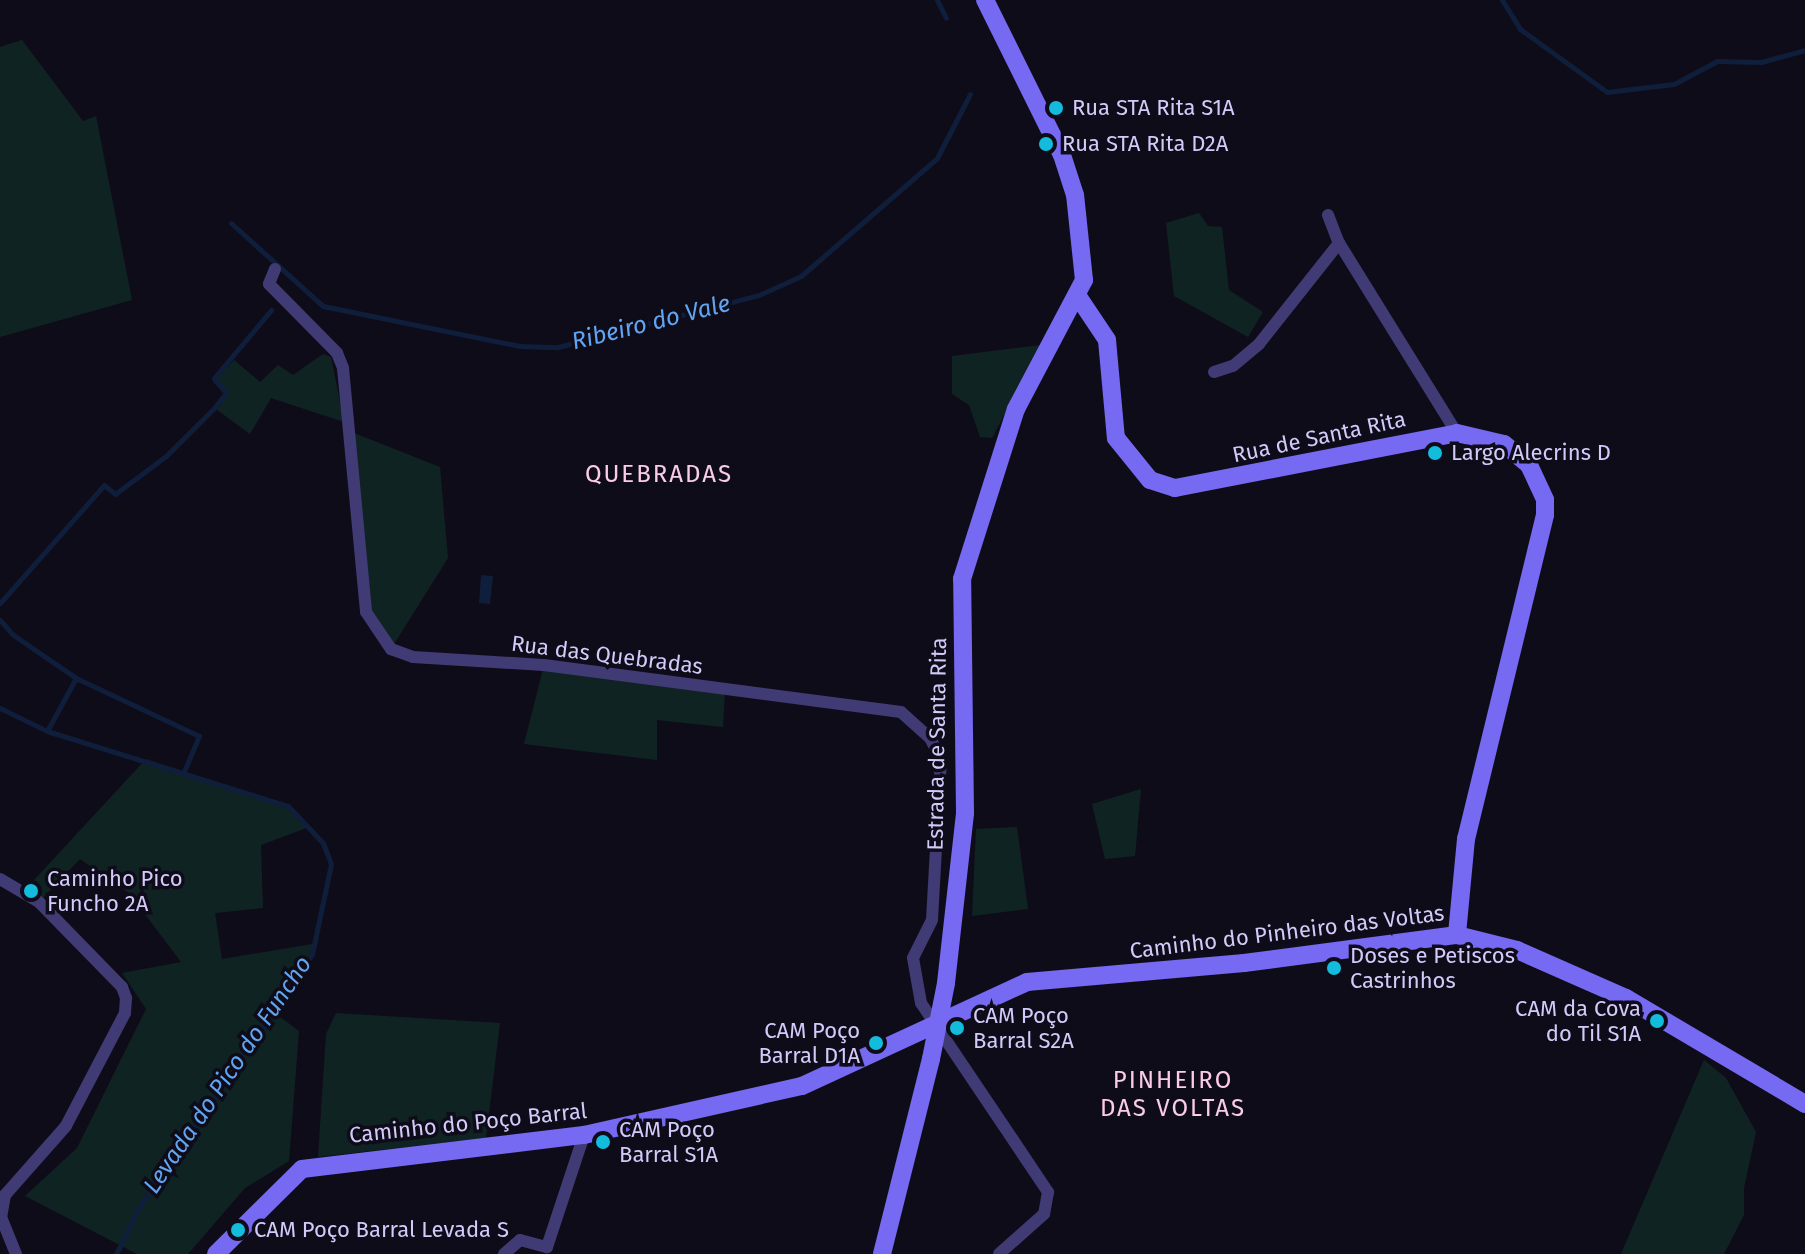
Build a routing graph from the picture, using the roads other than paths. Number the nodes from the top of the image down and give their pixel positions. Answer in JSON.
{"nodes":[{"id":1,"x":985,"y":0,"type":"edge"},
{"id":2,"x":1328,"y":215,"type":"dead end"},
{"id":3,"x":1339,"y":243,"type":"junction"},
{"id":4,"x":275,"y":269,"type":"dead end"},
{"id":5,"x":1079,"y":298,"type":"junction"},
{"id":6,"x":1214,"y":372,"type":"dead end"},
{"id":7,"x":1457,"y":433,"type":"junction"},
{"id":8,"x":0,"y":879,"type":"edge"},
{"id":9,"x":1457,"y":935,"type":"junction"},
{"id":10,"x":934,"y":1024,"type":"junction"},
{"id":11,"x":1805,"y":1104,"type":"edge"},
{"id":12,"x":584,"y":1135,"type":"junction"},
{"id":13,"x":548,"y":1251,"type":"edge"},
{"id":14,"x":16,"y":1254,"type":"edge"},
{"id":15,"x":216,"y":1254,"type":"edge"},
{"id":16,"x":504,"y":1254,"type":"edge"},
{"id":17,"x":882,"y":1254,"type":"edge"},
{"id":18,"x":999,"y":1254,"type":"edge"}],
"edges":[{"from":1,"to":5,"type":"street"},
{"from":2,"to":3,"type":"street"},
{"from":3,"to":6,"type":"street"},
{"from":3,"to":7,"type":"street"},
{"from":4,"to":10,"type":"street","name":"Rua das Quebradas"},
{"from":5,"to":7,"type":"street","name":"Rua de Santa Rita"},
{"from":5,"to":17,"type":"street","name":"Estrada de Santa Rita","bridge":true},
{"from":7,"to":9,"type":"street","name":"Rua de Santa Rita"},
{"from":8,"to":14,"type":"street"},
{"from":9,"to":10,"type":"street","name":"Caminho do Pinheiro das Voltas"},
{"from":9,"to":11,"type":"street","name":"Caminho do Pinheiro das Voltas"},
{"from":10,"to":12,"type":"street","name":"Caminho do Poço Barral"},
{"from":10,"to":18,"type":"street"},
{"from":12,"to":13,"type":"street"},
{"from":12,"to":15,"type":"street","name":"Caminho do Poço Barral"},
{"from":13,"to":16,"type":"street"}]}
